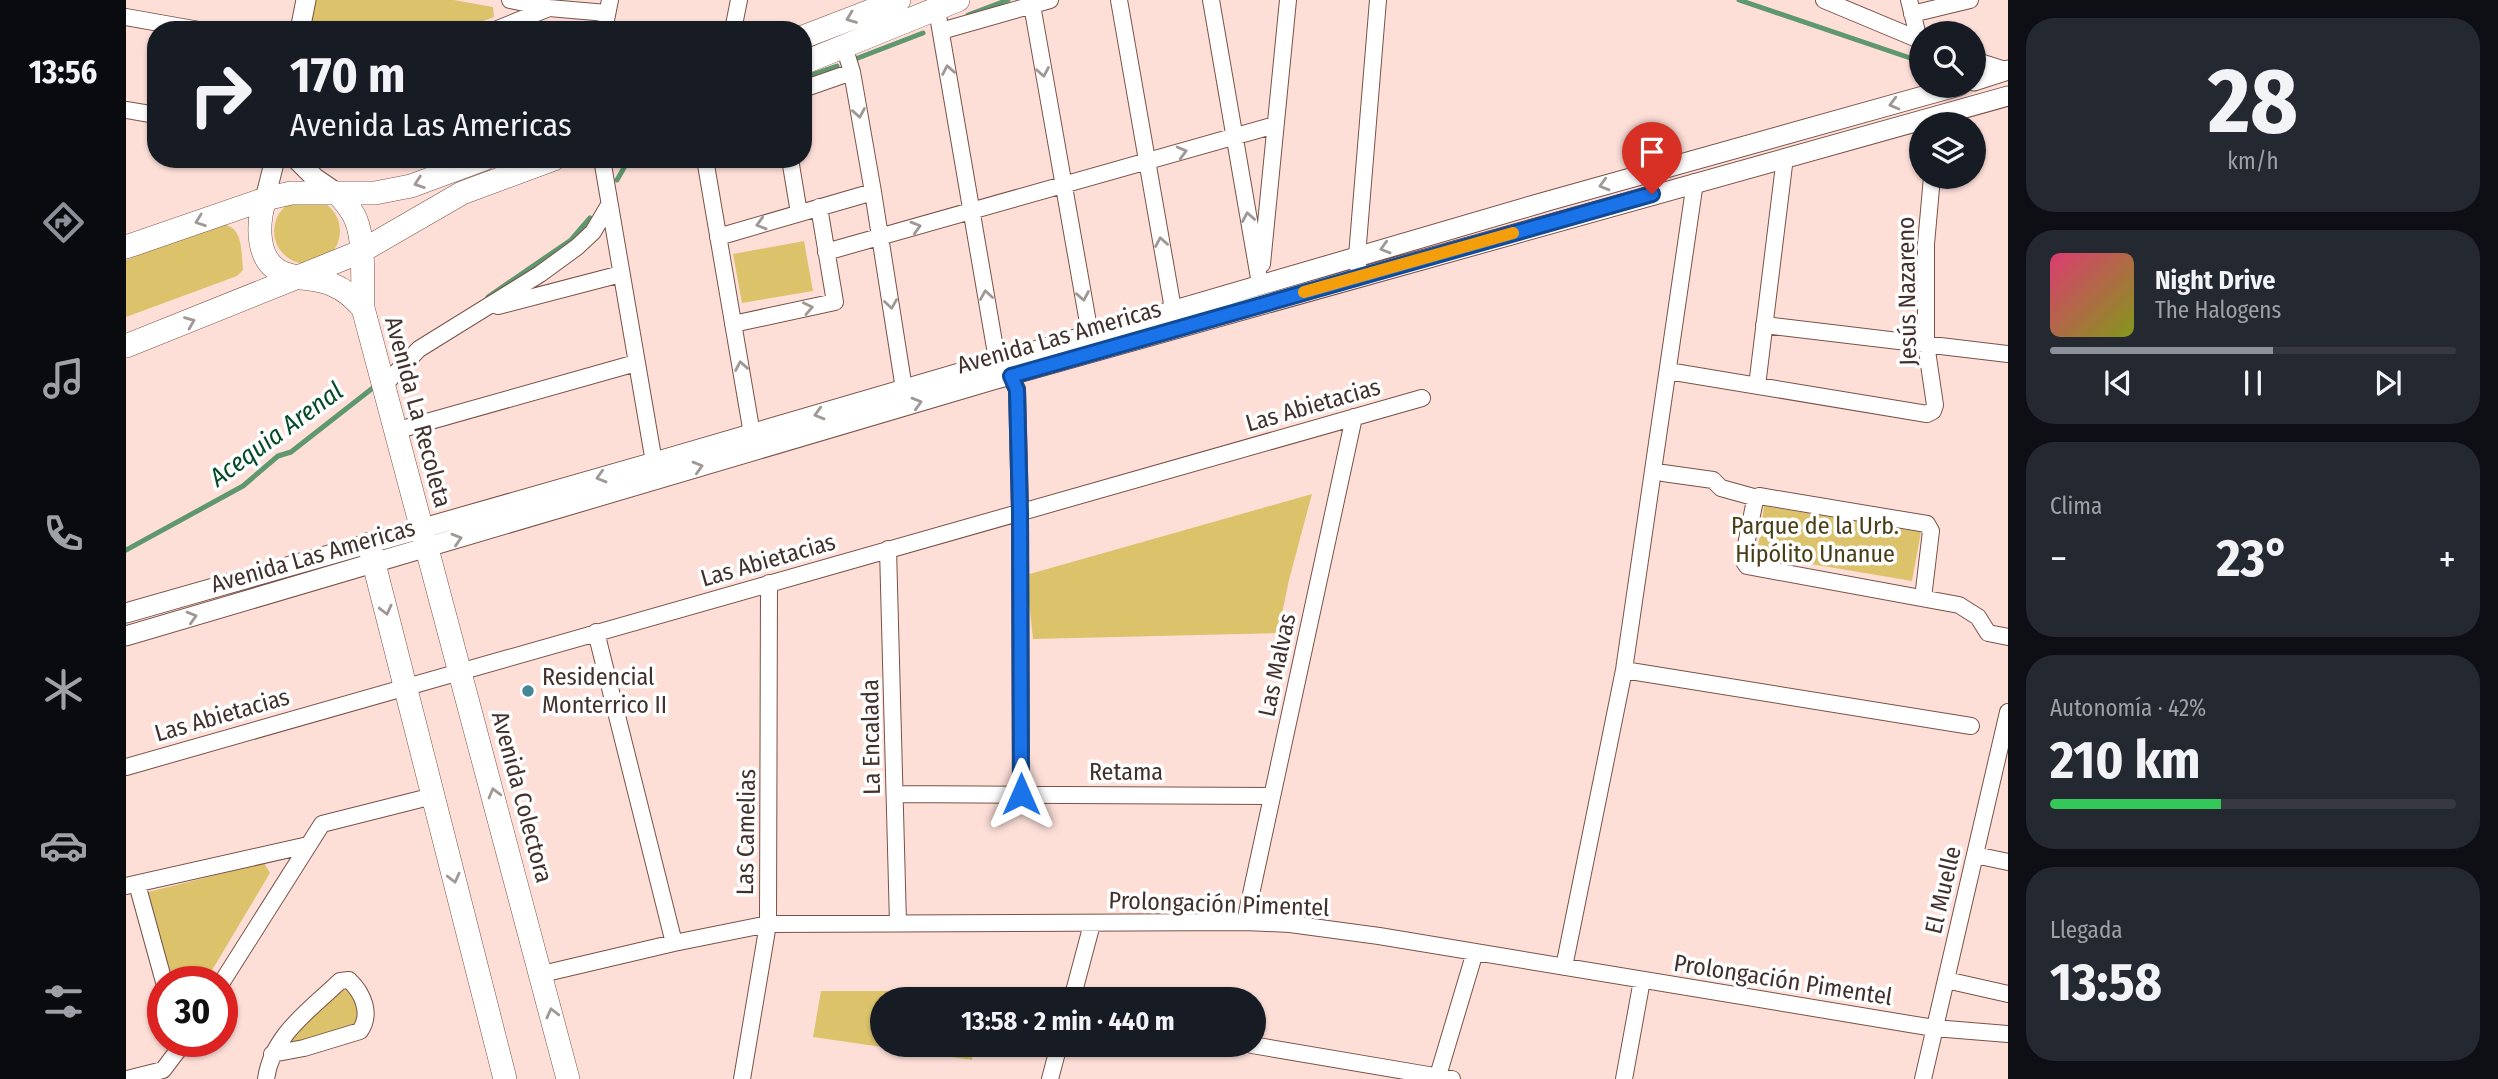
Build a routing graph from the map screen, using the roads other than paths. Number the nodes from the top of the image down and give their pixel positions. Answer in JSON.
{"nodes":[{"id":1,"x":306,"y":0,"type":"edge"},
{"id":2,"x":510,"y":0,"type":"edge"},
{"id":3,"x":738,"y":0,"type":"edge"},
{"id":4,"x":899,"y":0,"type":"edge"},
{"id":5,"x":958,"y":0,"type":"edge"},
{"id":6,"x":1050,"y":0,"type":"edge"},
{"id":7,"x":1119,"y":0,"type":"edge"},
{"id":8,"x":1211,"y":0,"type":"edge"},
{"id":9,"x":1288,"y":0,"type":"edge"},
{"id":10,"x":1378,"y":0,"type":"edge"},
{"id":11,"x":1824,"y":0,"type":"edge"},
{"id":12,"x":1970,"y":0,"type":"edge"},
{"id":13,"x":1032,"y":5,"type":"junction"},
{"id":14,"x":1911,"y":7,"type":"edge"},
{"id":15,"x":549,"y":8,"type":"junction"},
{"id":16,"x":607,"y":14,"type":"edge"},
{"id":17,"x":126,"y":17,"type":"edge"},
{"id":18,"x":939,"y":20,"type":"junction"},
{"id":19,"x":149,"y":21,"type":"edge"},
{"id":20,"x":302,"y":21,"type":"edge"},
{"id":21,"x":517,"y":21,"type":"edge"},
{"id":22,"x":734,"y":21,"type":"edge"},
{"id":23,"x":812,"y":34,"type":"edge"},
{"id":24,"x":1909,"y":36,"type":"edge"},
{"id":25,"x":844,"y":47,"type":"junction"},
{"id":26,"x":812,"y":59,"type":"edge"},
{"id":27,"x":1986,"y":64,"type":"edge"},
{"id":28,"x":2007,"y":71,"type":"edge"},
{"id":29,"x":852,"y":72,"type":"junction"},
{"id":30,"x":1986,"y":77,"type":"edge"},
{"id":31,"x":812,"y":86,"type":"edge"},
{"id":32,"x":2008,"y":96,"type":"edge"},
{"id":33,"x":1915,"y":98,"type":"edge"},
{"id":34,"x":126,"y":110,"type":"edge"},
{"id":35,"x":1961,"y":112,"type":"edge"},
{"id":36,"x":147,"y":114,"type":"edge"},
{"id":37,"x":1275,"y":125,"type":"junction"},
{"id":38,"x":1909,"y":127,"type":"edge"},
{"id":39,"x":1233,"y":138,"type":"junction"},
{"id":40,"x":1785,"y":157,"type":"junction"},
{"id":41,"x":1147,"y":162,"type":"junction"},
{"id":42,"x":273,"y":168,"type":"edge"},
{"id":43,"x":305,"y":168,"type":"edge"},
{"id":44,"x":460,"y":168,"type":"edge"},
{"id":45,"x":530,"y":168,"type":"edge"},
{"id":46,"x":603,"y":168,"type":"edge"},
{"id":47,"x":706,"y":168,"type":"edge"},
{"id":48,"x":792,"y":168,"type":"edge"},
{"id":49,"x":1695,"y":182,"type":"junction"},
{"id":50,"x":1063,"y":186,"type":"junction"},
{"id":51,"x":1930,"y":189,"type":"edge"},
{"id":52,"x":873,"y":192,"type":"junction"},
{"id":53,"x":337,"y":193,"type":"junction"},
{"id":54,"x":265,"y":199,"type":"junction"},
{"id":55,"x":609,"y":205,"type":"junction"},
{"id":56,"x":819,"y":208,"type":"junction"},
{"id":57,"x":972,"y":211,"type":"junction"},
{"id":58,"x":799,"y":213,"type":"junction"},
{"id":59,"x":718,"y":237,"type":"junction"},
{"id":60,"x":881,"y":237,"type":"junction"},
{"id":61,"x":126,"y":247,"type":"edge"},
{"id":62,"x":360,"y":252,"type":"junction"},
{"id":63,"x":826,"y":252,"type":"junction"},
{"id":64,"x":1357,"y":256,"type":"junction"},
{"id":65,"x":621,"y":274,"type":"junction"},
{"id":66,"x":1359,"y":276,"type":"junction"},
{"id":67,"x":298,"y":278,"type":"junction"},
{"id":68,"x":1260,"y":284,"type":"junction"},
{"id":69,"x":363,"y":308,"type":"junction"},
{"id":70,"x":1173,"y":309,"type":"junction"},
{"id":71,"x":481,"y":311,"type":"junction"},
{"id":72,"x":733,"y":324,"type":"junction"},
{"id":73,"x":1764,"y":326,"type":"junction"},
{"id":74,"x":1090,"y":334,"type":"junction"},
{"id":75,"x":1926,"y":344,"type":"junction"},
{"id":76,"x":126,"y":346,"type":"edge"},
{"id":77,"x":2008,"y":354,"type":"edge"},
{"id":78,"x":636,"y":363,"type":"junction"},
{"id":79,"x":1007,"y":368,"type":"junction"},
{"id":80,"x":1668,"y":372,"type":"junction"},
{"id":81,"x":384,"y":386,"type":"junction"},
{"id":82,"x":1757,"y":386,"type":"junction"},
{"id":83,"x":904,"y":389,"type":"junction"},
{"id":84,"x":1422,"y":398,"type":"dead end"},
{"id":85,"x":1354,"y":417,"type":"junction"},
{"id":86,"x":395,"y":431,"type":"junction"},
{"id":87,"x":752,"y":434,"type":"junction"},
{"id":88,"x":655,"y":471,"type":"junction"},
{"id":89,"x":1663,"y":473,"type":"dead end"},
{"id":90,"x":1756,"y":498,"type":"junction"},
{"id":91,"x":1020,"y":512,"type":"junction"},
{"id":92,"x":424,"y":538,"type":"junction"},
{"id":93,"x":888,"y":549,"type":"junction"},
{"id":94,"x":372,"y":554,"type":"junction"},
{"id":95,"x":769,"y":583,"type":"junction"},
{"id":96,"x":1923,"y":598,"type":"junction"},
{"id":97,"x":126,"y":613,"type":"edge"},
{"id":98,"x":596,"y":632,"type":"junction"},
{"id":99,"x":126,"y":636,"type":"edge"},
{"id":100,"x":2008,"y":637,"type":"edge"},
{"id":101,"x":1624,"y":670,"type":"junction"},
{"id":102,"x":461,"y":671,"type":"junction"},
{"id":103,"x":406,"y":686,"type":"junction"},
{"id":104,"x":2008,"y":714,"type":"edge"},
{"id":105,"x":1971,"y":726,"type":"dead end"},
{"id":106,"x":126,"y":767,"type":"edge"},
{"id":107,"x":895,"y":794,"type":"junction"},
{"id":108,"x":1021,"y":794,"type":"junction"},
{"id":109,"x":433,"y":796,"type":"junction"},
{"id":110,"x":1272,"y":796,"type":"junction"},
{"id":111,"x":307,"y":845,"type":"junction"},
{"id":112,"x":1975,"y":855,"type":"junction"},
{"id":113,"x":2008,"y":862,"type":"edge"},
{"id":114,"x":132,"y":885,"type":"edge"},
{"id":115,"x":1245,"y":922,"type":"junction"},
{"id":116,"x":898,"y":923,"type":"junction"},
{"id":117,"x":1092,"y":923,"type":"junction"},
{"id":118,"x":768,"y":924,"type":"junction"},
{"id":119,"x":674,"y":943,"type":"junction"},
{"id":120,"x":1475,"y":952,"type":"junction"},
{"id":121,"x":159,"y":966,"type":"edge"},
{"id":122,"x":232,"y":966,"type":"edge"},
{"id":123,"x":1564,"y":967,"type":"junction"},
{"id":124,"x":542,"y":974,"type":"junction"},
{"id":125,"x":1643,"y":980,"type":"junction"},
{"id":126,"x":1946,"y":981,"type":"junction"},
{"id":127,"x":1075,"y":987,"type":"edge"},
{"id":128,"x":2008,"y":994,"type":"edge"},
{"id":129,"x":1934,"y":1028,"type":"junction"},
{"id":130,"x":2008,"y":1034,"type":"edge"},
{"id":131,"x":1266,"y":1047,"type":"edge"},
{"id":132,"x":272,"y":1054,"type":"junction"},
{"id":133,"x":172,"y":1057,"type":"edge"},
{"id":134,"x":1056,"y":1057,"type":"edge"},
{"id":135,"x":1442,"y":1078,"type":"edge"},
{"id":136,"x":127,"y":1079,"type":"edge"},
{"id":137,"x":266,"y":1079,"type":"edge"},
{"id":138,"x":505,"y":1079,"type":"edge"},
{"id":139,"x":568,"y":1079,"type":"edge"},
{"id":140,"x":742,"y":1079,"type":"edge"},
{"id":141,"x":1050,"y":1079,"type":"edge"},
{"id":142,"x":1624,"y":1079,"type":"edge"},
{"id":143,"x":1923,"y":1079,"type":"edge"}],
"edges":[{"from":1,"to":20,"type":"street"},
{"from":2,"to":15,"type":"street"},
{"from":3,"to":22,"type":"street"},
{"from":4,"to":23,"type":"main road","one_way":true},
{"from":5,"to":18,"type":"main road"},
{"from":6,"to":13,"type":"street"},
{"from":7,"to":41,"type":"street"},
{"from":8,"to":39,"type":"street"},
{"from":9,"to":37,"type":"street"},
{"from":10,"to":64,"type":"street"},
{"from":11,"to":24,"type":"street"},
{"from":12,"to":14,"type":"street"},
{"from":13,"to":18,"type":"street"},
{"from":13,"to":50,"type":"street","one_way":true},
{"from":15,"to":16,"type":"street"},
{"from":15,"to":21,"type":"street"},
{"from":17,"to":19,"type":"street"},
{"from":18,"to":25,"type":"main road"},
{"from":57,"to":18,"type":"street","one_way":true},
{"from":25,"to":26,"type":"main road"},
{"from":25,"to":29,"type":"street"},
{"from":27,"to":28,"type":"street"},
{"from":28,"to":30,"type":"street"},
{"from":29,"to":31,"type":"street"},
{"from":29,"to":52,"type":"street","one_way":true},
{"from":32,"to":35,"type":"street","name":"Avenida Las Americas"},
{"from":33,"to":64,"type":"street","name":"Avenida Las Americas","one_way":true},
{"from":34,"to":36,"type":"street"},
{"from":37,"to":39,"type":"street"},
{"from":37,"to":68,"type":"street"},
{"from":38,"to":40,"type":"street","name":"Avenida Las Americas"},
{"from":41,"to":39,"type":"street","one_way":true},
{"from":68,"to":39,"type":"street","one_way":true},
{"from":40,"to":49,"type":"street","name":"Avenida Las Americas"},
{"from":40,"to":73,"type":"street"},
{"from":41,"to":50,"type":"street"},
{"from":70,"to":41,"type":"street","one_way":true},
{"from":42,"to":54,"type":"street"},
{"from":43,"to":53,"type":"street"},
{"from":44,"to":53,"type":"main road","one_way":true},
{"from":45,"to":62,"type":"main road"},
{"from":46,"to":55,"type":"street"},
{"from":47,"to":59,"type":"street"},
{"from":48,"to":58,"type":"street"},
{"from":49,"to":66,"type":"street","name":"Avenida Las Americas"},
{"from":49,"to":80,"type":"street"},
{"from":50,"to":57,"type":"street"},
{"from":50,"to":74,"type":"street","one_way":true},
{"from":51,"to":75,"type":"street","name":"Jesús Nazareno"},
{"from":52,"to":56,"type":"street"},
{"from":52,"to":60,"type":"street"},
{"from":53,"to":54,"type":"main road"},
{"from":53,"to":62,"type":"main road"},
{"from":54,"to":61,"type":"main road","one_way":true},
{"from":54,"to":67,"type":"main road"},
{"from":55,"to":65,"type":"street"},
{"from":55,"to":71,"type":"street"},
{"from":56,"to":58,"type":"street"},
{"from":56,"to":63,"type":"street"},
{"from":60,"to":57,"type":"street","one_way":true},
{"from":79,"to":57,"type":"street","one_way":true},
{"from":58,"to":59,"type":"street","one_way":true},
{"from":59,"to":72,"type":"street"},
{"from":60,"to":63,"type":"street"},
{"from":60,"to":83,"type":"street","one_way":true},
{"from":62,"to":67,"type":"main road"},
{"from":62,"to":69,"type":"main road","name":"Avenida La Recoleta"},
{"from":72,"to":63,"type":"street","one_way":true},
{"from":64,"to":66,"type":"street"},
{"from":64,"to":68,"type":"street","name":"Avenida Las Americas"},
{"from":65,"to":71,"type":"street"},
{"from":65,"to":78,"type":"street"},
{"from":66,"to":79,"type":"street","name":"Avenida Las Americas"},
{"from":67,"to":69,"type":"main road","name":"Avenida La Recoleta"},
{"from":76,"to":67,"type":"main road","one_way":true},
{"from":68,"to":70,"type":"street","name":"Avenida Las Americas"},
{"from":69,"to":81,"type":"main road","name":"Avenida La Recoleta"},
{"from":70,"to":74,"type":"street","name":"Avenida Las Americas"},
{"from":71,"to":81,"type":"street"},
{"from":87,"to":72,"type":"street","one_way":true},
{"from":73,"to":75,"type":"street"},
{"from":73,"to":82,"type":"street"},
{"from":74,"to":79,"type":"street","name":"Avenida Las Americas"},
{"from":75,"to":77,"type":"street"},
{"from":75,"to":82,"type":"street","name":"Jesús Nazareno"},
{"from":78,"to":86,"type":"street"},
{"from":78,"to":88,"type":"street"},
{"from":79,"to":83,"type":"street","name":"Avenida Las Americas"},
{"from":88,"to":79,"type":"street","name":"Avenida Las Americas","one_way":true},
{"from":79,"to":91,"type":"street"},
{"from":80,"to":82,"type":"street"},
{"from":80,"to":101,"type":"street"},
{"from":81,"to":86,"type":"main road","name":"Avenida La Recoleta"},
{"from":83,"to":87,"type":"street","name":"Avenida Las Americas","one_way":true},
{"from":84,"to":85,"type":"street","name":"Las Abietacias"},
{"from":85,"to":91,"type":"street","name":"Las Abietacias"},
{"from":85,"to":110,"type":"street","name":"Las Malvas"},
{"from":86,"to":92,"type":"main road","name":"Avenida La Recoleta"},
{"from":87,"to":88,"type":"street","name":"Avenida Las Americas"},
{"from":88,"to":92,"type":"street","name":"Avenida Las Americas"},
{"from":89,"to":90,"type":"street"},
{"from":90,"to":96,"type":"street"},
{"from":90,"to":96,"type":"street"},
{"from":91,"to":93,"type":"street","name":"Las Abietacias"},
{"from":91,"to":108,"type":"street"},
{"from":92,"to":94,"type":"street","name":"Avenida Las Americas"},
{"from":92,"to":102,"type":"main road","name":"Avenida Colectora"},
{"from":93,"to":95,"type":"street","name":"Las Abietacias"},
{"from":93,"to":107,"type":"street","name":"La Encalada"},
{"from":94,"to":97,"type":"street","name":"Avenida Las Americas"},
{"from":99,"to":94,"type":"street","name":"Avenida Las Americas","one_way":true},
{"from":94,"to":103,"type":"main road","one_way":true},
{"from":95,"to":98,"type":"street","name":"Las Abietacias"},
{"from":95,"to":118,"type":"street","name":"Las Camelias"},
{"from":96,"to":100,"type":"street"},
{"from":98,"to":102,"type":"street","name":"Las Abietacias"},
{"from":98,"to":119,"type":"street"},
{"from":101,"to":105,"type":"street"},
{"from":101,"to":123,"type":"street"},
{"from":102,"to":103,"type":"street","name":"Las Abietacias"},
{"from":124,"to":102,"type":"main road","name":"Avenida Colectora","one_way":true},
{"from":103,"to":106,"type":"street","name":"Las Abietacias"},
{"from":103,"to":109,"type":"main road"},
{"from":104,"to":112,"type":"street","name":"El Muelle"},
{"from":107,"to":108,"type":"street","name":"Retama"},
{"from":107,"to":116,"type":"street","name":"La Encalada"},
{"from":108,"to":110,"type":"street","name":"Retama"},
{"from":109,"to":111,"type":"street"},
{"from":109,"to":138,"type":"main road","one_way":true},
{"from":110,"to":115,"type":"street","name":"Las Malvas"},
{"from":111,"to":114,"type":"street"},
{"from":111,"to":122,"type":"street"},
{"from":112,"to":113,"type":"street"},
{"from":112,"to":126,"type":"street","name":"El Muelle"},
{"from":114,"to":121,"type":"street"},
{"from":115,"to":117,"type":"street","name":"Prolongación Pimentel"},
{"from":115,"to":120,"type":"street","name":"Prolongación Pimentel"},
{"from":116,"to":117,"type":"street","name":"Prolongación Pimentel"},
{"from":116,"to":118,"type":"street","name":"Prolongación Pimentel"},
{"from":117,"to":127,"type":"street"},
{"from":118,"to":119,"type":"street","name":"Prolongación Pimentel"},
{"from":118,"to":140,"type":"street","name":"Las Camelias"},
{"from":119,"to":124,"type":"street","name":"Prolongación Pimentel"},
{"from":120,"to":123,"type":"street","name":"Prolongación Pimentel"},
{"from":120,"to":135,"type":"street"},
{"from":123,"to":125,"type":"street","name":"Prolongación Pimentel"},
{"from":139,"to":124,"type":"main road","name":"Avenida Colectora","one_way":true},
{"from":125,"to":129,"type":"street","name":"Prolongación Pimentel"},
{"from":125,"to":142,"type":"street"},
{"from":126,"to":128,"type":"street"},
{"from":126,"to":129,"type":"street","name":"El Muelle"},
{"from":129,"to":130,"type":"street","name":"Prolongación Pimentel"},
{"from":129,"to":143,"type":"street","name":"El Muelle"},
{"from":131,"to":135,"type":"street"},
{"from":132,"to":132,"type":"street"},
{"from":132,"to":137,"type":"street"},
{"from":133,"to":136,"type":"street"},
{"from":134,"to":141,"type":"street"}]}
